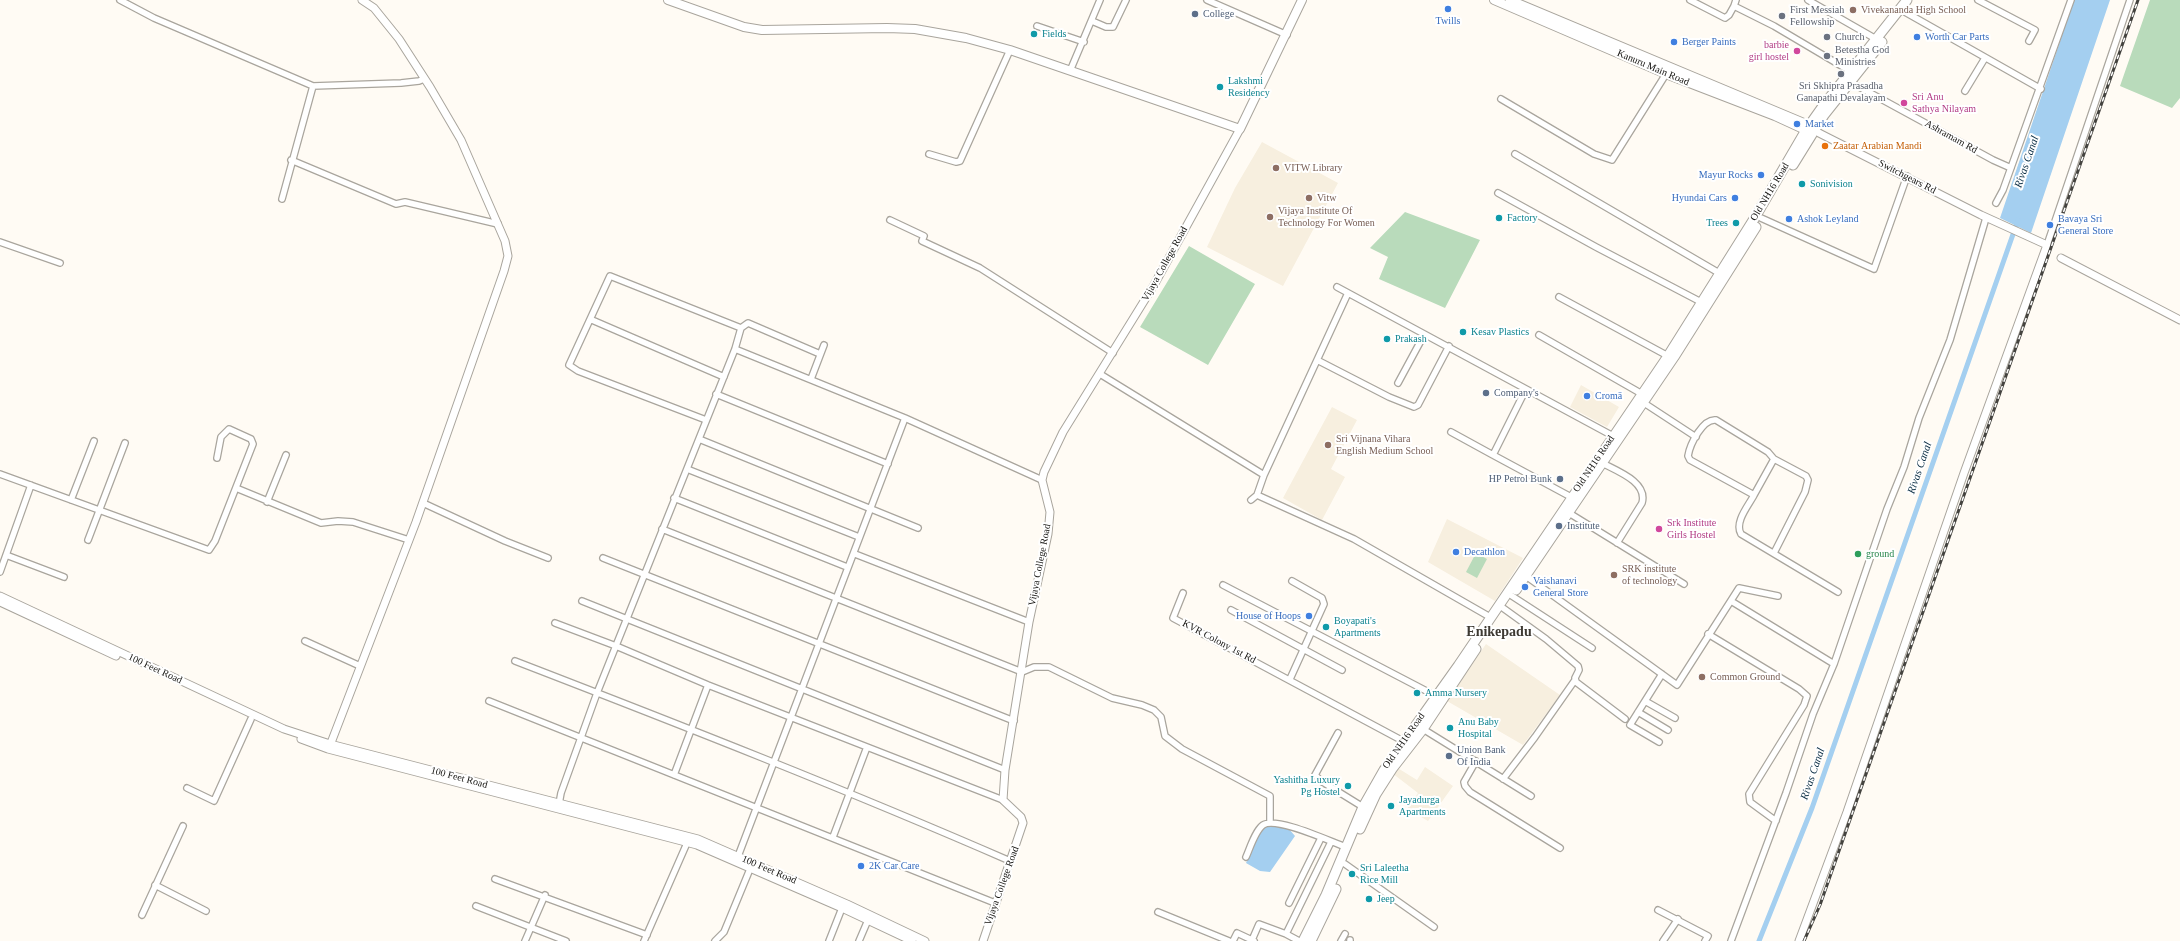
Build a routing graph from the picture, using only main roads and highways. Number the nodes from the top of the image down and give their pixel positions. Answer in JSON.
{"nodes":[{"id":1,"x":668,"y":0,"type":"edge"},
{"id":2,"x":1302,"y":0,"type":"edge"},
{"id":3,"x":1494,"y":0,"type":"edge"},
{"id":4,"x":1510,"y":0,"type":"edge"},
{"id":5,"x":1907,"y":0,"type":"edge"},
{"id":6,"x":1914,"y":0,"type":"edge"},
{"id":7,"x":1545,"y":18,"type":"junction"},
{"id":8,"x":1812,"y":130,"type":"junction"},
{"id":9,"x":1641,"y":399,"type":"junction"},
{"id":10,"x":1303,"y":941,"type":"edge"},
{"id":11,"x":1311,"y":941,"type":"edge"}],
"edges":[{"from":1,"to":2,"type":"main road"},
{"from":3,"to":7,"type":"main road","name":"Kanuru Main Road"},
{"from":4,"to":7,"type":"main road","name":"Kanuru Main Road"},
{"from":5,"to":8,"type":"main road","name":"Old NH16 Road"},
{"from":6,"to":8,"type":"main road","name":"Old NH16 Road"},
{"from":7,"to":8,"type":"main road","name":"Kanuru Main Road"},
{"from":7,"to":8,"type":"main road","name":"Kanuru Main Road"},
{"from":8,"to":9,"type":"main road","name":"Old NH16 Road"},
{"from":8,"to":9,"type":"main road","name":"Old NH16 Road"},
{"from":9,"to":10,"type":"main road","name":"Old NH16 Road"},
{"from":9,"to":11,"type":"main road","name":"Old NH16 Road"}]}
